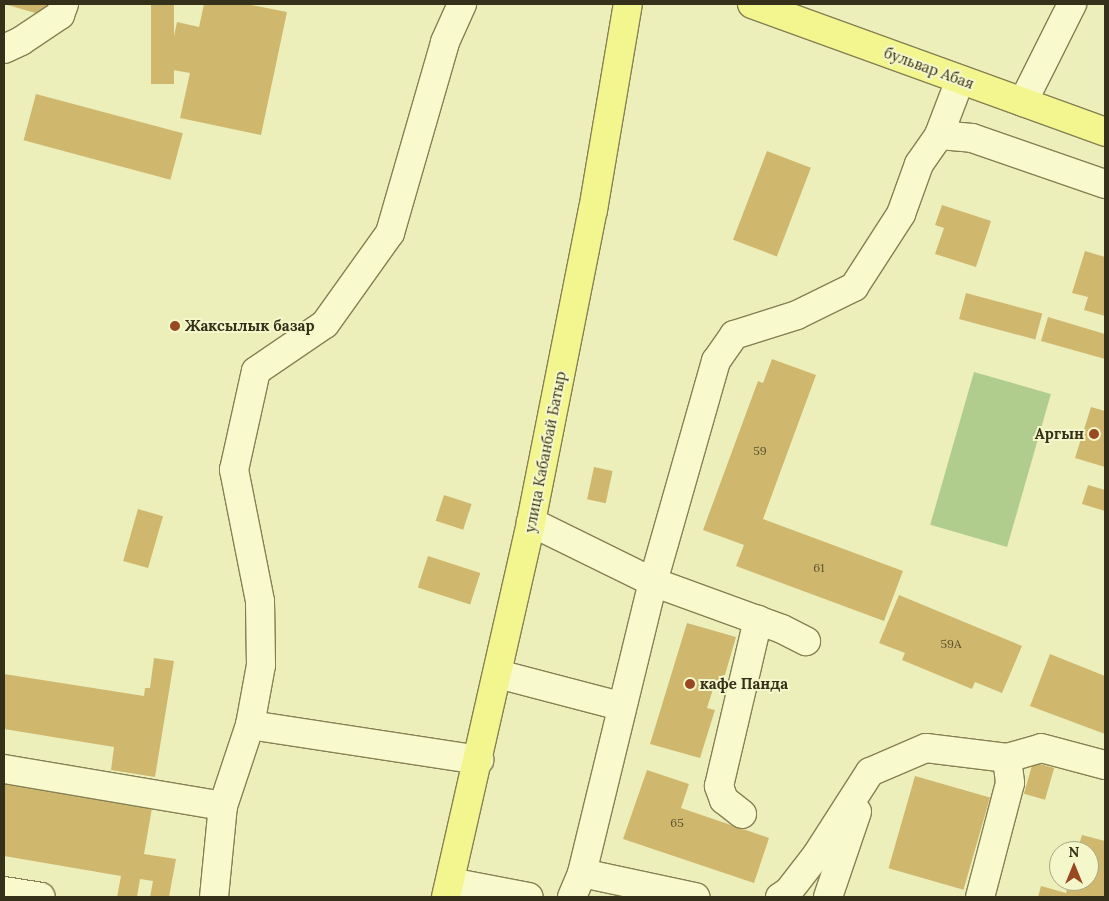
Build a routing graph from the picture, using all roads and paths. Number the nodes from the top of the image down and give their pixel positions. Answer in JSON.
{"nodes":[{"id":1,"x":64,"y":4,"type":"edge"},
{"id":2,"x":462,"y":4,"type":"edge"},
{"id":3,"x":628,"y":4,"type":"edge"},
{"id":4,"x":752,"y":4,"type":"edge"},
{"id":5,"x":1072,"y":4,"type":"edge"},
{"id":6,"x":797,"y":12,"type":"edge"},
{"id":7,"x":4,"y":49,"type":"edge"},
{"id":8,"x":960,"y":80,"type":"junction"},
{"id":9,"x":1023,"y":102,"type":"junction"},
{"id":10,"x":1105,"y":132,"type":"edge"},
{"id":11,"x":939,"y":135,"type":"junction"},
{"id":12,"x":1105,"y":184,"type":"edge"},
{"id":13,"x":531,"y":522,"type":"junction"},
{"id":14,"x":653,"y":582,"type":"junction"},
{"id":15,"x":758,"y":620,"type":"junction"},
{"id":16,"x":806,"y":641,"type":"dead end"},
{"id":17,"x":498,"y":674,"type":"junction"},
{"id":18,"x":620,"y":706,"type":"junction"},
{"id":19,"x":250,"y":725,"type":"junction"},
{"id":20,"x":1007,"y":758,"type":"junction"},
{"id":21,"x":479,"y":760,"type":"junction"},
{"id":22,"x":1105,"y":765,"type":"edge"},
{"id":23,"x":4,"y":769,"type":"edge"},
{"id":24,"x":870,"y":772,"type":"junction"},
{"id":25,"x":223,"y":806,"type":"junction"},
{"id":26,"x":742,"y":814,"type":"dead end"},
{"id":27,"x":577,"y":885,"type":"edge"},
{"id":28,"x":448,"y":889,"type":"edge"},
{"id":29,"x":4,"y":891,"type":"edge"},
{"id":30,"x":40,"y":897,"type":"edge"},
{"id":31,"x":214,"y":897,"type":"edge"},
{"id":32,"x":529,"y":897,"type":"edge"},
{"id":33,"x":695,"y":897,"type":"edge"},
{"id":34,"x":780,"y":897,"type":"edge"},
{"id":35,"x":828,"y":897,"type":"edge"},
{"id":36,"x":980,"y":897,"type":"edge"}],
"edges":[{"from":1,"to":7,"type":"lane"},
{"from":2,"to":19,"type":"lane"},
{"from":3,"to":13,"type":"main road","name":"улица Кабанбай Батыр"},
{"from":4,"to":6,"type":"main road","name":"бульвар Абая"},
{"from":5,"to":9,"type":"lane"},
{"from":6,"to":8,"type":"main road","name":"бульвар Абая"},
{"from":8,"to":9,"type":"main road","name":"бульвар Абая"},
{"from":8,"to":11,"type":"lane"},
{"from":9,"to":10,"type":"main road","name":"бульвар Абая"},
{"from":11,"to":12,"type":"lane"},
{"from":11,"to":14,"type":"lane"},
{"from":13,"to":14,"type":"lane"},
{"from":13,"to":17,"type":"main road","name":"улица Кабанбай Батыр"},
{"from":14,"to":15,"type":"lane"},
{"from":14,"to":18,"type":"lane"},
{"from":15,"to":16,"type":"lane"},
{"from":15,"to":26,"type":"lane"},
{"from":17,"to":18,"type":"lane"},
{"from":17,"to":21,"type":"main road","name":"улица Кабанбай Батыр"},
{"from":18,"to":27,"type":"lane"},
{"from":19,"to":21,"type":"lane"},
{"from":19,"to":25,"type":"lane"},
{"from":20,"to":22,"type":"lane"},
{"from":20,"to":24,"type":"lane"},
{"from":20,"to":36,"type":"lane"},
{"from":21,"to":28,"type":"main road","name":"улица Кабанбай Батыр"},
{"from":23,"to":25,"type":"lane"},
{"from":24,"to":34,"type":"lane"},
{"from":24,"to":35,"type":"lane"},
{"from":25,"to":31,"type":"lane"},
{"from":27,"to":33,"type":"lane"},
{"from":28,"to":32,"type":"lane"},
{"from":29,"to":30,"type":"lane"}]}
